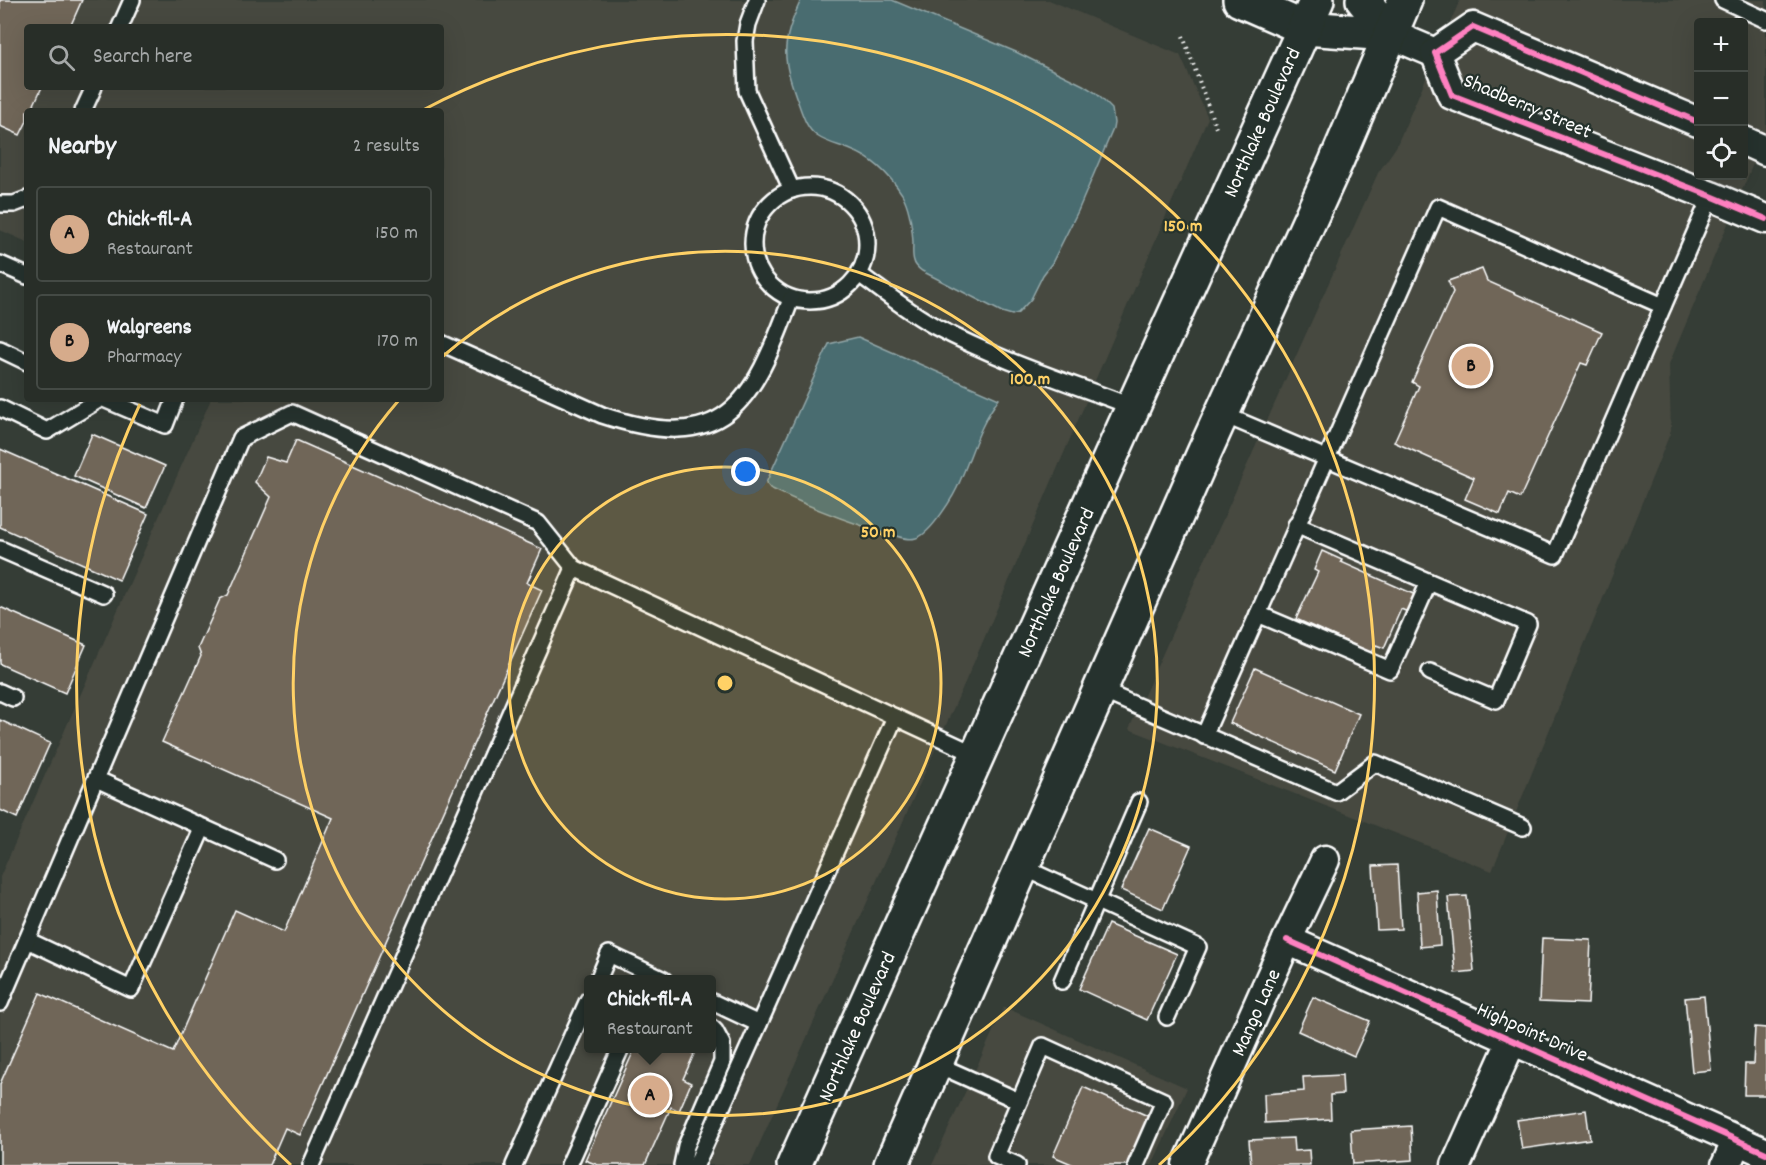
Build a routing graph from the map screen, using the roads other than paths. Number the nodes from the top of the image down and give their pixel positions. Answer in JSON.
{"nodes":[{"id":1,"x":132,"y":0,"type":"edge"},
{"id":2,"x":757,"y":0,"type":"edge"},
{"id":3,"x":1240,"y":0,"type":"edge"},
{"id":4,"x":1363,"y":0,"type":"edge"},
{"id":5,"x":1405,"y":0,"type":"edge"},
{"id":6,"x":1723,"y":0,"type":"edge"},
{"id":7,"x":1310,"y":14,"type":"edge"},
{"id":8,"x":1766,"y":20,"type":"edge"},
{"id":9,"x":121,"y":24,"type":"edge"},
{"id":10,"x":1390,"y":34,"type":"junction"},
{"id":11,"x":1435,"y":53,"type":"junction"},
{"id":12,"x":93,"y":90,"type":"edge"},
{"id":13,"x":84,"y":108,"type":"edge"},
{"id":14,"x":1694,"y":120,"type":"edge"},
{"id":15,"x":792,"y":190,"type":"junction"},
{"id":16,"x":1711,"y":196,"type":"junction"},
{"id":17,"x":24,"y":200,"type":"edge"},
{"id":18,"x":0,"y":204,"type":"edge"},
{"id":19,"x":1766,"y":219,"type":"edge"},
{"id":20,"x":0,"y":264,"type":"edge"},
{"id":21,"x":859,"y":274,"type":"junction"},
{"id":22,"x":24,"y":275,"type":"edge"},
{"id":23,"x":791,"y":299,"type":"junction"},
{"id":24,"x":1663,"y":306,"type":"junction"},
{"id":25,"x":444,"y":344,"type":"edge"},
{"id":26,"x":0,"y":349,"type":"edge"},
{"id":27,"x":24,"y":361,"type":"edge"},
{"id":28,"x":97,"y":402,"type":"edge"},
{"id":29,"x":109,"y":402,"type":"edge"},
{"id":30,"x":174,"y":402,"type":"edge"},
{"id":31,"x":1133,"y":407,"type":"junction"},
{"id":32,"x":0,"y":408,"type":"edge"},
{"id":33,"x":1222,"y":414,"type":"junction"},
{"id":34,"x":1326,"y":458,"type":"junction"},
{"id":35,"x":1296,"y":525,"type":"junction"},
{"id":36,"x":0,"y":549,"type":"edge"},
{"id":37,"x":574,"y":568,"type":"junction"},
{"id":38,"x":1429,"y":582,"type":"junction"},
{"id":39,"x":104,"y":594,"type":"dead end"},
{"id":40,"x":1258,"y":614,"type":"junction"},
{"id":41,"x":1430,"y":672,"type":"dead end"},
{"id":42,"x":1100,"y":690,"type":"junction"},
{"id":43,"x":895,"y":717,"type":"junction"},
{"id":44,"x":1204,"y":736,"type":"junction"},
{"id":45,"x":977,"y":754,"type":"junction"},
{"id":46,"x":96,"y":779,"type":"junction"},
{"id":47,"x":1139,"y":802,"type":"dead end"},
{"id":48,"x":202,"y":827,"type":"junction"},
{"id":49,"x":1523,"y":827,"type":"dead end"},
{"id":50,"x":275,"y":860,"type":"dead end"},
{"id":51,"x":1324,"y":860,"type":"dead end"},
{"id":52,"x":1022,"y":867,"type":"junction"},
{"id":53,"x":1096,"y":901,"type":"junction"},
{"id":54,"x":27,"y":940,"type":"junction"},
{"id":55,"x":1287,"y":940,"type":"junction"},
{"id":56,"x":600,"y":975,"type":"edge"},
{"id":57,"x":653,"y":975,"type":"edge"},
{"id":58,"x":1062,"y":981,"type":"dead end"},
{"id":59,"x":0,"y":1003,"type":"edge"},
{"id":60,"x":716,"y":1004,"type":"edge"},
{"id":61,"x":584,"y":1009,"type":"edge"},
{"id":62,"x":1167,"y":1017,"type":"dead end"},
{"id":63,"x":759,"y":1024,"type":"junction"},
{"id":64,"x":716,"y":1033,"type":"edge"},
{"id":65,"x":1512,"y":1040,"type":"junction"},
{"id":66,"x":619,"y":1053,"type":"edge"},
{"id":67,"x":936,"y":1064,"type":"junction"},
{"id":68,"x":1019,"y":1101,"type":"junction"},
{"id":69,"x":1732,"y":1152,"type":"edge"},
{"id":70,"x":1766,"y":1153,"type":"edge"},
{"id":71,"x":311,"y":1165,"type":"edge"},
{"id":72,"x":514,"y":1165,"type":"edge"},
{"id":73,"x":569,"y":1165,"type":"edge"},
{"id":74,"x":682,"y":1165,"type":"edge"},
{"id":75,"x":696,"y":1165,"type":"edge"},
{"id":76,"x":794,"y":1165,"type":"edge"},
{"id":77,"x":891,"y":1165,"type":"edge"},
{"id":78,"x":1017,"y":1165,"type":"edge"},
{"id":79,"x":1136,"y":1165,"type":"edge"},
{"id":80,"x":1187,"y":1165,"type":"edge"},
{"id":81,"x":1456,"y":1165,"type":"edge"}],
"edges":[{"from":1,"to":9,"type":"lane"},
{"from":2,"to":15,"type":"lane"},
{"from":3,"to":7,"type":"main road"},
{"from":4,"to":10,"type":"main road"},
{"from":5,"to":10,"type":"main road"},
{"from":6,"to":8,"type":"lane"},
{"from":7,"to":10,"type":"main road"},
{"from":7,"to":31,"type":"main road","name":"Northlake Boulevard"},
{"from":10,"to":11,"type":"street"},
{"from":10,"to":33,"type":"main road"},
{"from":11,"to":14,"type":"street","name":"Shadberry Street"},
{"from":11,"to":16,"type":"street","name":"Shadberry Street"},
{"from":12,"to":13,"type":"lane"},
{"from":15,"to":21,"type":"lane"},
{"from":15,"to":23,"type":"lane"},
{"from":16,"to":19,"type":"street","name":"Shadberry Street"},
{"from":16,"to":24,"type":"lane"},
{"from":17,"to":18,"type":"lane"},
{"from":20,"to":22,"type":"lane"},
{"from":21,"to":23,"type":"lane"},
{"from":21,"to":31,"type":"lane"},
{"from":23,"to":25,"type":"lane"},
{"from":24,"to":34,"type":"lane"},
{"from":24,"to":34,"type":"lane"},
{"from":26,"to":27,"type":"lane"},
{"from":28,"to":32,"type":"lane"},
{"from":29,"to":30,"type":"lane"},
{"from":31,"to":45,"type":"main road","name":"Northlake Boulevard"},
{"from":33,"to":34,"type":"lane"},
{"from":33,"to":42,"type":"main road"},
{"from":34,"to":35,"type":"lane"},
{"from":35,"to":38,"type":"lane"},
{"from":35,"to":40,"type":"lane"},
{"from":36,"to":39,"type":"lane"},
{"from":37,"to":43,"type":"lane"},
{"from":37,"to":46,"type":"lane"},
{"from":37,"to":71,"type":"lane"},
{"from":38,"to":40,"type":"lane"},
{"from":38,"to":41,"type":"lane"},
{"from":40,"to":44,"type":"lane"},
{"from":42,"to":44,"type":"lane"},
{"from":42,"to":52,"type":"main road"},
{"from":43,"to":45,"type":"lane"},
{"from":43,"to":63,"type":"lane"},
{"from":44,"to":49,"type":"lane"},
{"from":45,"to":76,"type":"main road","name":"Northlake Boulevard"},
{"from":46,"to":48,"type":"lane"},
{"from":46,"to":54,"type":"lane"},
{"from":47,"to":53,"type":"lane"},
{"from":48,"to":50,"type":"lane"},
{"from":48,"to":54,"type":"lane"},
{"from":51,"to":55,"type":"street","name":"Mango Lane"},
{"from":52,"to":53,"type":"lane"},
{"from":52,"to":67,"type":"main road"},
{"from":53,"to":58,"type":"lane"},
{"from":53,"to":62,"type":"lane"},
{"from":54,"to":59,"type":"lane"},
{"from":55,"to":65,"type":"street","name":"Highpoint Drive"},
{"from":55,"to":80,"type":"street","name":"Mango Lane"},
{"from":56,"to":57,"type":"lane"},
{"from":60,"to":63,"type":"lane"},
{"from":61,"to":72,"type":"lane"},
{"from":63,"to":75,"type":"lane"},
{"from":64,"to":74,"type":"lane"},
{"from":65,"to":69,"type":"street","name":"Highpoint Drive"},
{"from":65,"to":81,"type":"street"},
{"from":66,"to":73,"type":"lane"},
{"from":67,"to":68,"type":"lane"},
{"from":67,"to":77,"type":"main road"},
{"from":68,"to":78,"type":"lane"},
{"from":68,"to":79,"type":"lane"},
{"from":69,"to":70,"type":"street","name":"Highpoint Drive"}]}
